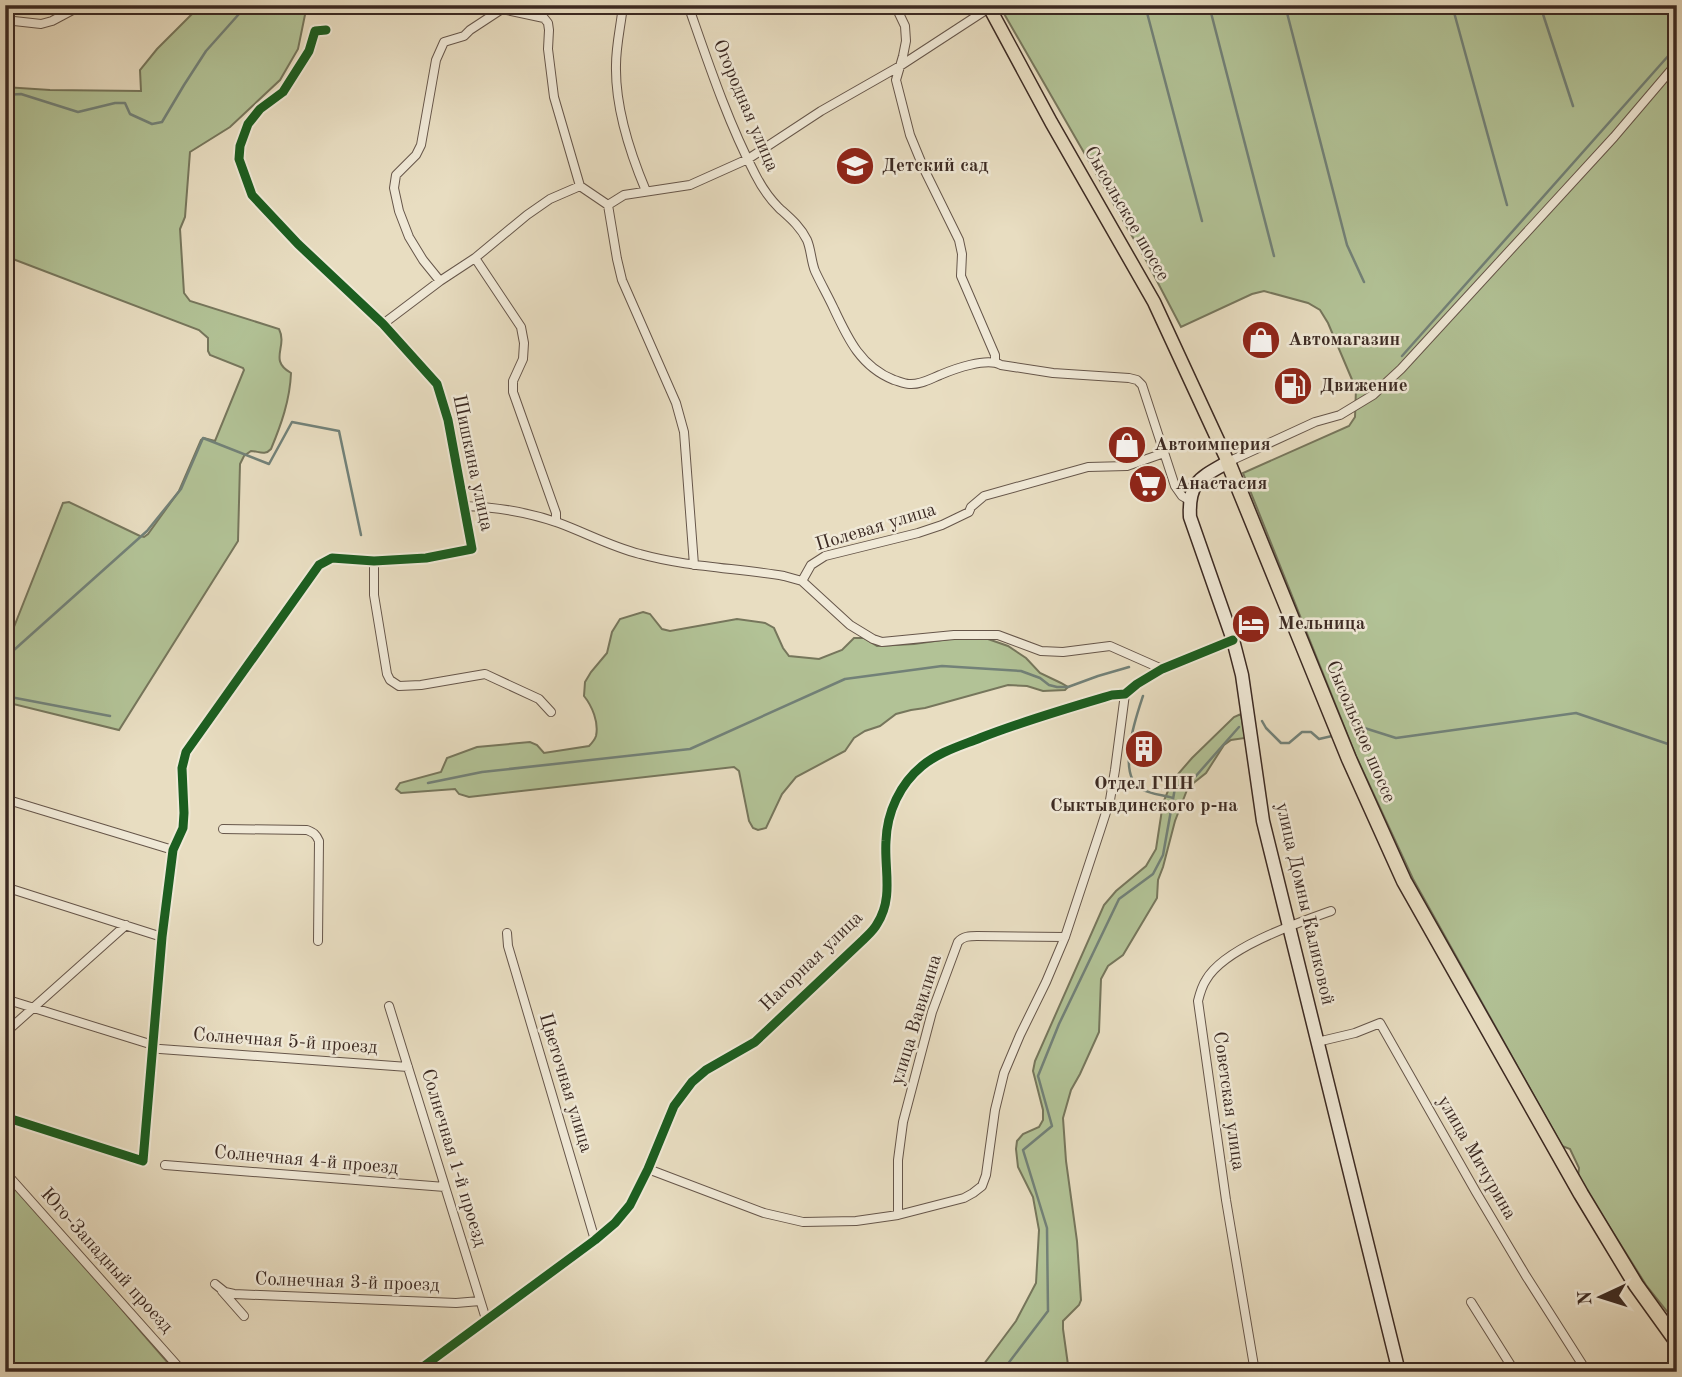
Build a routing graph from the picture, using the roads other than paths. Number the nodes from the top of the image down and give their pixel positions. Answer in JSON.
{"nodes":[{"id":1,"x":82,"y":5,"type":"edge"},
{"id":2,"x":623,"y":5,"type":"edge"},
{"id":3,"x":688,"y":5,"type":"edge"},
{"id":4,"x":895,"y":5,"type":"edge"},
{"id":5,"x":988,"y":6,"type":"edge"},
{"id":6,"x":5,"y":20,"type":"edge"},
{"id":7,"x":326,"y":30,"type":"dead end"},
{"id":8,"x":1677,"y":63,"type":"edge"},
{"id":9,"x":900,"y":66,"type":"junction"},
{"id":10,"x":748,"y":159,"type":"junction"},
{"id":11,"x":580,"y":186,"type":"junction"},
{"id":12,"x":646,"y":191,"type":"junction"},
{"id":13,"x":608,"y":205,"type":"junction"},
{"id":14,"x":475,"y":258,"type":"junction"},
{"id":15,"x":440,"y":281,"type":"junction"},
{"id":16,"x":383,"y":324,"type":"junction"},
{"id":17,"x":995,"y":362,"type":"junction"},
{"id":18,"x":1164,"y":453,"type":"junction"},
{"id":19,"x":1228,"y":462,"type":"junction"},
{"id":20,"x":1189,"y":500,"type":"junction"},
{"id":21,"x":464,"y":506,"type":"junction"},
{"id":22,"x":556,"y":522,"type":"junction"},
{"id":23,"x":374,"y":561,"type":"junction"},
{"id":24,"x":694,"y":565,"type":"junction"},
{"id":25,"x":802,"y":582,"type":"junction"},
{"id":26,"x":1233,"y":640,"type":"junction"},
{"id":27,"x":1162,"y":669,"type":"junction"},
{"id":28,"x":1125,"y":694,"type":"junction"},
{"id":29,"x":551,"y":712,"type":"dead end"},
{"id":30,"x":5,"y":799,"type":"edge"},
{"id":31,"x":223,"y":829,"type":"dead end"},
{"id":32,"x":173,"y":850,"type":"junction"},
{"id":33,"x":5,"y":887,"type":"edge"},
{"id":34,"x":1331,"y":911,"type":"dead end"},
{"id":35,"x":126,"y":925,"type":"junction"},
{"id":36,"x":1289,"y":926,"type":"junction"},
{"id":37,"x":507,"y":933,"type":"dead end"},
{"id":38,"x":162,"y":937,"type":"junction"},
{"id":39,"x":1065,"y":937,"type":"junction"},
{"id":40,"x":318,"y":941,"type":"dead end"},
{"id":41,"x":5,"y":999,"type":"edge"},
{"id":42,"x":390,"y":1006,"type":"dead end"},
{"id":43,"x":33,"y":1007,"type":"junction"},
{"id":44,"x":5,"y":1032,"type":"edge"},
{"id":45,"x":1317,"y":1042,"type":"junction"},
{"id":46,"x":156,"y":1047,"type":"junction"},
{"id":47,"x":408,"y":1067,"type":"junction"},
{"id":48,"x":5,"y":1118,"type":"edge"},
{"id":49,"x":165,"y":1165,"type":"dead end"},
{"id":50,"x":648,"y":1169,"type":"junction"},
{"id":51,"x":5,"y":1172,"type":"edge"},
{"id":52,"x":446,"y":1187,"type":"junction"},
{"id":53,"x":898,"y":1215,"type":"junction"},
{"id":54,"x":595,"y":1240,"type":"junction"},
{"id":55,"x":480,"y":1301,"type":"junction"},
{"id":56,"x":1471,"y":1302,"type":"dead end"},
{"id":57,"x":244,"y":1316,"type":"dead end"},
{"id":58,"x":486,"y":1319,"type":"junction"},
{"id":59,"x":1677,"y":1342,"type":"edge"},
{"id":60,"x":183,"y":1372,"type":"edge"},
{"id":61,"x":416,"y":1372,"type":"edge"},
{"id":62,"x":1255,"y":1372,"type":"edge"},
{"id":63,"x":1399,"y":1372,"type":"edge"},
{"id":64,"x":1515,"y":1372,"type":"edge"},
{"id":65,"x":1572,"y":1372,"type":"edge"}],
"edges":[{"from":1,"to":6,"type":"street"},
{"from":2,"to":12,"type":"street"},
{"from":3,"to":10,"type":"street","name":"Огородная улица"},
{"from":4,"to":9,"type":"street"},
{"from":5,"to":9,"type":"street"},
{"from":5,"to":19,"type":"main road","name":"Сысольское шоссе"},
{"from":7,"to":16,"type":"street","name":"Шишкина улица"},
{"from":8,"to":19,"type":"street"},
{"from":9,"to":10,"type":"street"},
{"from":9,"to":17,"type":"street"},
{"from":10,"to":12,"type":"street"},
{"from":10,"to":17,"type":"street","name":"Огородная улица"},
{"from":11,"to":13,"type":"street"},
{"from":11,"to":14,"type":"street"},
{"from":11,"to":15,"type":"street"},
{"from":12,"to":13,"type":"street"},
{"from":13,"to":24,"type":"street"},
{"from":14,"to":15,"type":"street"},
{"from":14,"to":22,"type":"street"},
{"from":15,"to":16,"type":"street"},
{"from":16,"to":21,"type":"street","name":"Шишкина улица"},
{"from":17,"to":18,"type":"street","name":"Огородная улица"},
{"from":18,"to":20,"type":"street","name":"Огородная улица"},
{"from":18,"to":25,"type":"street","name":"Полевая улица"},
{"from":19,"to":20,"type":"main road"},
{"from":19,"to":59,"type":"highway","name":"Сысольское шоссе"},
{"from":20,"to":26,"type":"main road","name":"улица Домны Каликовой"},
{"from":21,"to":22,"type":"street"},
{"from":21,"to":23,"type":"street","name":"Шишкина улица"},
{"from":22,"to":24,"type":"street"},
{"from":23,"to":29,"type":"street"},
{"from":23,"to":32,"type":"street","name":"Шишкина улица"},
{"from":24,"to":25,"type":"street"},
{"from":25,"to":27,"type":"street"},
{"from":26,"to":27,"type":"street","name":"Нагорная улица"},
{"from":26,"to":36,"type":"main road","name":"улица Домны Каликовой"},
{"from":27,"to":28,"type":"street","name":"Нагорная улица"},
{"from":28,"to":39,"type":"street"},
{"from":28,"to":50,"type":"street","name":"Нагорная улица"},
{"from":30,"to":32,"type":"street"},
{"from":31,"to":40,"type":"street"},
{"from":32,"to":38,"type":"street","name":"Шишкина улица"},
{"from":33,"to":35,"type":"street"},
{"from":34,"to":36,"type":"street","name":"Советская улица"},
{"from":35,"to":38,"type":"street"},
{"from":35,"to":43,"type":"street"},
{"from":36,"to":45,"type":"main road","name":"улица Домны Каликовой"},
{"from":36,"to":62,"type":"street","name":"Советская улица"},
{"from":37,"to":54,"type":"street","name":"Цветочная улица"},
{"from":38,"to":46,"type":"street","name":"Шишкина улица"},
{"from":39,"to":53,"type":"street"},
{"from":39,"to":53,"type":"street","name":"улица Вавилина"},
{"from":41,"to":43,"type":"street","name":"Солнечная 5-й проезд"},
{"from":42,"to":47,"type":"street","name":"Солнечная 1-й проезд"},
{"from":43,"to":44,"type":"street"},
{"from":43,"to":46,"type":"street","name":"Солнечная 5-й проезд"},
{"from":45,"to":63,"type":"main road","name":"улица Домны Каликовой"},
{"from":45,"to":65,"type":"street","name":"улица Мичурина"},
{"from":46,"to":47,"type":"street","name":"Солнечная 5-й проезд"},
{"from":46,"to":48,"type":"street","name":"Шишкина улица"},
{"from":47,"to":52,"type":"street","name":"Солнечная 1-й проезд"},
{"from":49,"to":52,"type":"street","name":"Солнечная 4-й проезд"},
{"from":50,"to":53,"type":"street"},
{"from":50,"to":54,"type":"street","name":"Нагорная улица"},
{"from":51,"to":60,"type":"street","name":"Юго-Западный проезд"},
{"from":52,"to":55,"type":"street","name":"Солнечная 1-й проезд"},
{"from":54,"to":58,"type":"street","name":"Нагорная улица"},
{"from":55,"to":57,"type":"street","name":"Солнечная 3-й проезд"},
{"from":55,"to":58,"type":"street","name":"Солнечная 1-й проезд"},
{"from":56,"to":64,"type":"street"},
{"from":58,"to":61,"type":"street","name":"Нагорная улица"}]}
